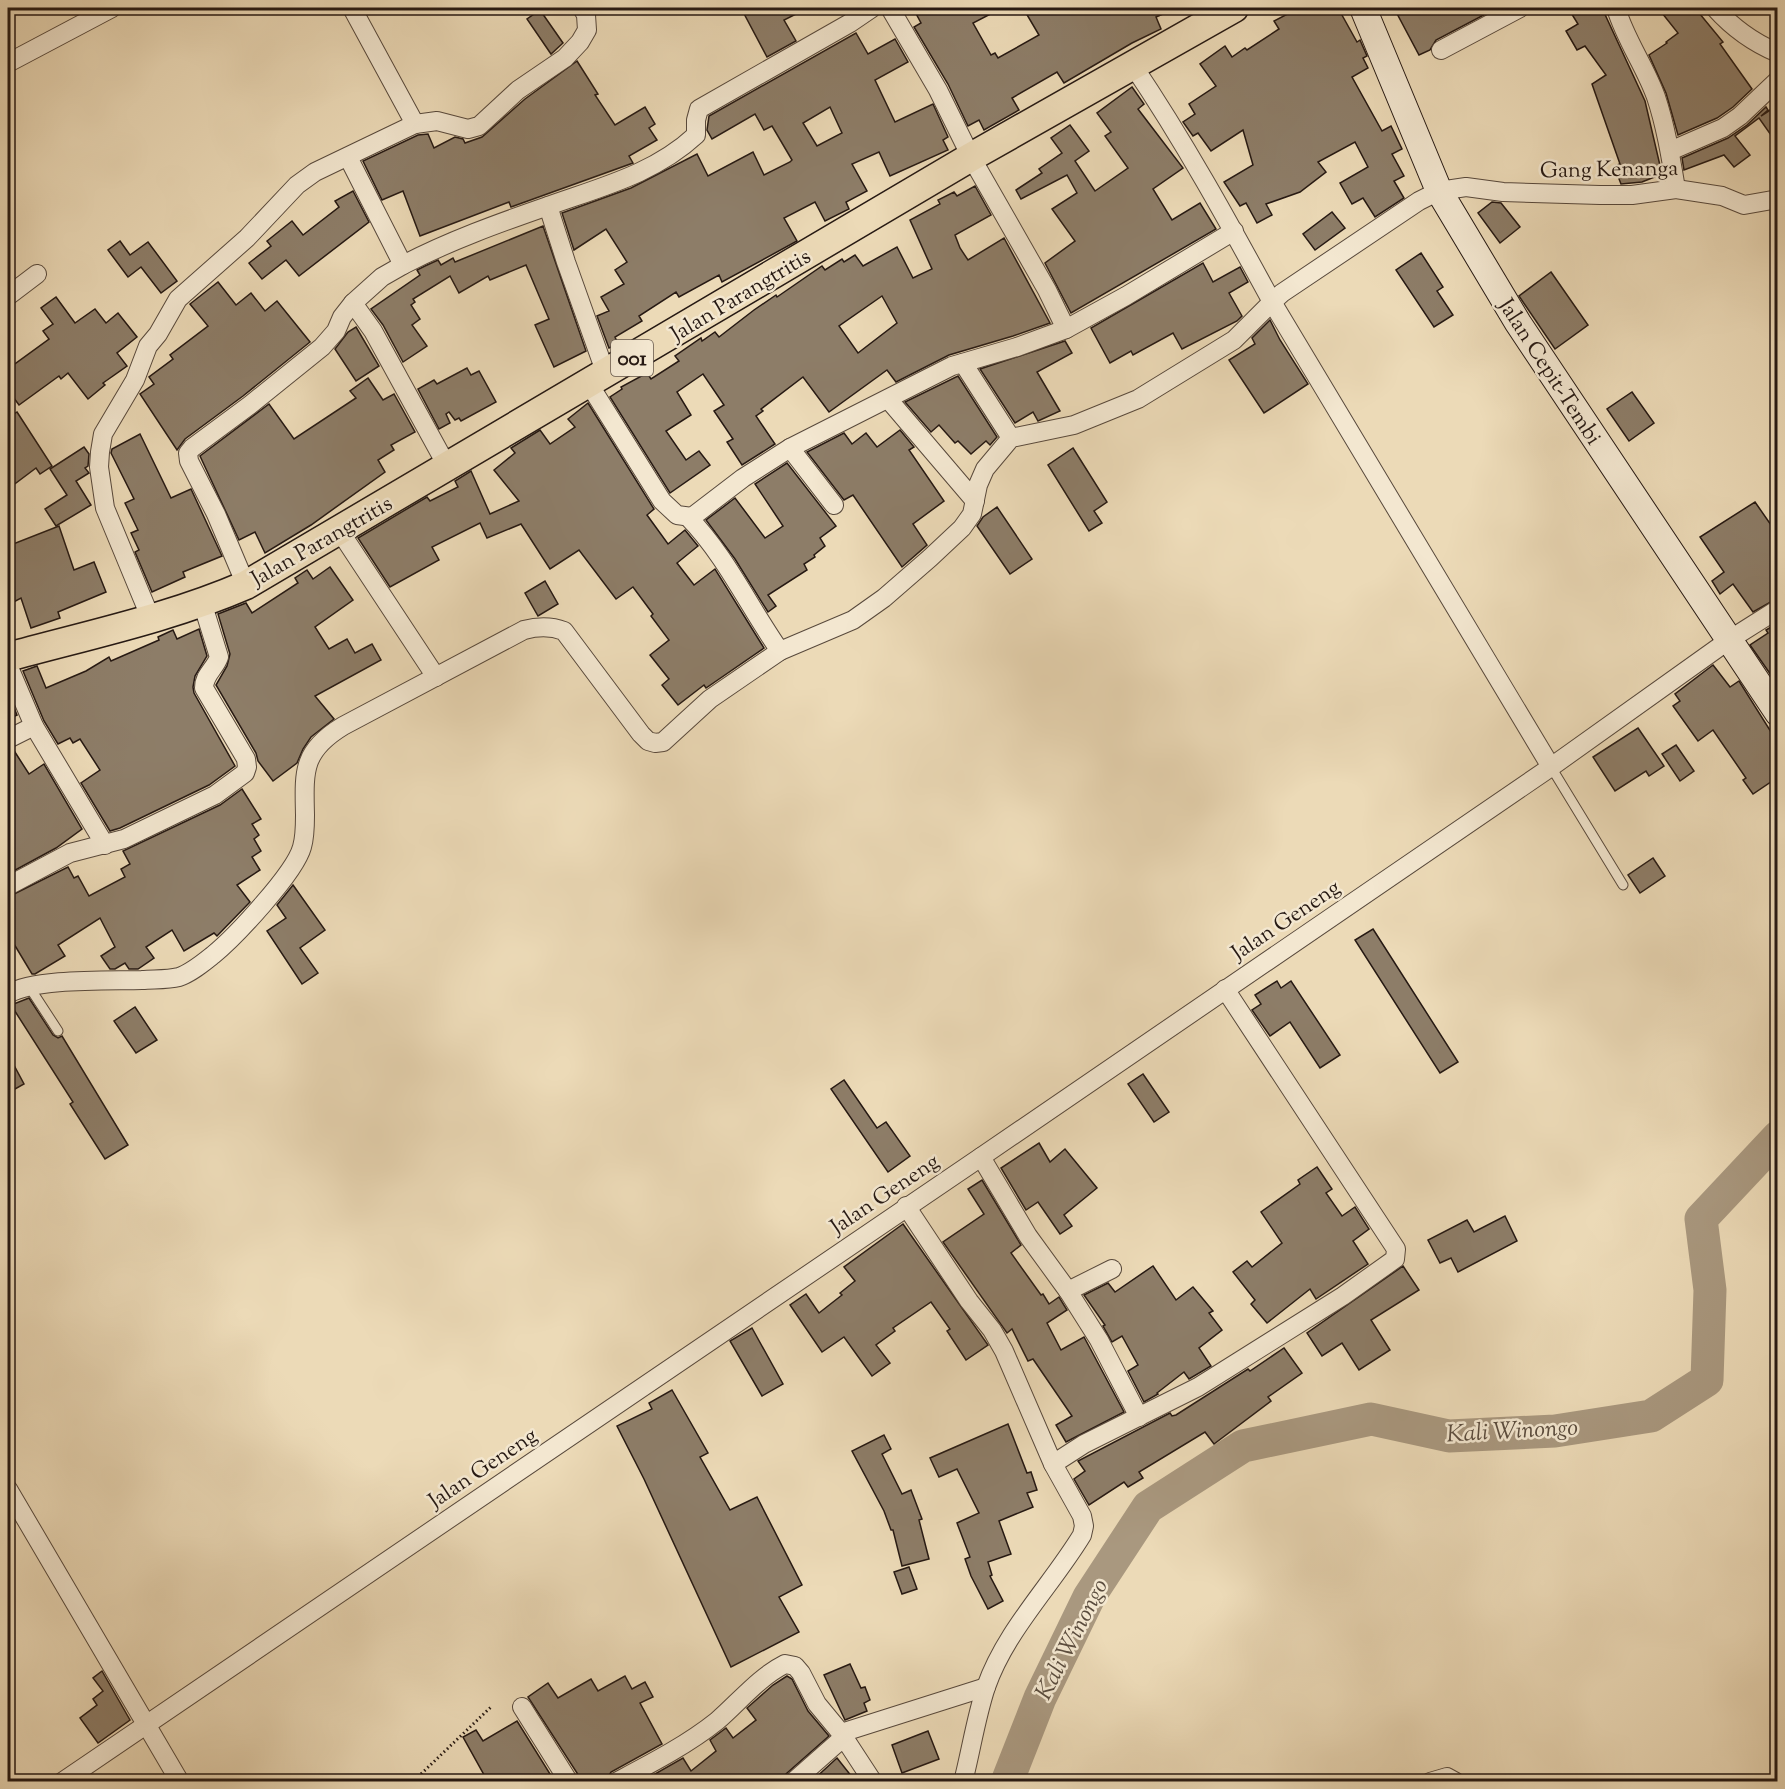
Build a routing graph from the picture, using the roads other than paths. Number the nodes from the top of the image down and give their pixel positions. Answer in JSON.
{"nodes":[{"id":1,"x":112,"y":8,"type":"edge"},
{"id":2,"x":352,"y":8,"type":"edge"},
{"id":3,"x":582,"y":8,"type":"edge"},
{"id":4,"x":872,"y":8,"type":"edge"},
{"id":5,"x":890,"y":8,"type":"edge"},
{"id":6,"x":1234,"y":8,"type":"edge"},
{"id":7,"x":1363,"y":8,"type":"edge"},
{"id":8,"x":1520,"y":8,"type":"edge"},
{"id":9,"x":1616,"y":8,"type":"edge"},
{"id":10,"x":1715,"y":8,"type":"edge"},
{"id":11,"x":846,"y":15,"type":"edge"},
{"id":12,"x":1441,"y":50,"type":"dead end"},
{"id":13,"x":1778,"y":53,"type":"edge"},
{"id":14,"x":8,"y":63,"type":"edge"},
{"id":15,"x":1132,"y":64,"type":"junction"},
{"id":16,"x":1778,"y":80,"type":"edge"},
{"id":17,"x":415,"y":124,"type":"junction"},
{"id":18,"x":1670,"y":151,"type":"junction"},
{"id":19,"x":348,"y":157,"type":"junction"},
{"id":20,"x":971,"y":157,"type":"junction"},
{"id":21,"x":1676,"y":189,"type":"junction"},
{"id":22,"x":1439,"y":191,"type":"junction"},
{"id":23,"x":1778,"y":199,"type":"edge"},
{"id":24,"x":548,"y":206,"type":"junction"},
{"id":25,"x":1234,"y":231,"type":"junction"},
{"id":26,"x":403,"y":265,"type":"junction"},
{"id":27,"x":38,"y":274,"type":"dead end"},
{"id":28,"x":8,"y":296,"type":"edge"},
{"id":29,"x":1272,"y":302,"type":"junction"},
{"id":30,"x":353,"y":303,"type":"junction"},
{"id":31,"x":1065,"y":329,"type":"junction"},
{"id":32,"x":963,"y":363,"type":"junction"},
{"id":33,"x":598,"y":379,"type":"junction"},
{"id":34,"x":888,"y":399,"type":"junction"},
{"id":35,"x":1011,"y":438,"type":"junction"},
{"id":36,"x":790,"y":448,"type":"junction"},
{"id":37,"x":447,"y":466,"type":"junction"},
{"id":38,"x":975,"y":501,"type":"junction"},
{"id":39,"x":834,"y":504,"type":"dead end"},
{"id":40,"x":688,"y":517,"type":"junction"},
{"id":41,"x":339,"y":530,"type":"junction"},
{"id":42,"x":246,"y":585,"type":"junction"},
{"id":43,"x":202,"y":602,"type":"junction"},
{"id":44,"x":1778,"y":609,"type":"edge"},
{"id":45,"x":151,"y":619,"type":"junction"},
{"id":46,"x":1729,"y":640,"type":"junction"},
{"id":47,"x":780,"y":651,"type":"junction"},
{"id":48,"x":8,"y":657,"type":"edge"},
{"id":49,"x":8,"y":665,"type":"edge"},
{"id":50,"x":436,"y":677,"type":"junction"},
{"id":51,"x":1778,"y":713,"type":"edge"},
{"id":52,"x":34,"y":726,"type":"junction"},
{"id":53,"x":8,"y":739,"type":"edge"},
{"id":54,"x":1551,"y":767,"type":"junction"},
{"id":55,"x":105,"y":845,"type":"junction"},
{"id":56,"x":1623,"y":885,"type":"dead end"},
{"id":57,"x":8,"y":886,"type":"edge"},
{"id":58,"x":28,"y":985,"type":"junction"},
{"id":59,"x":1225,"y":988,"type":"junction"},
{"id":60,"x":8,"y":994,"type":"edge"},
{"id":61,"x":58,"y":1030,"type":"dead end"},
{"id":62,"x":981,"y":1157,"type":"junction"},
{"id":63,"x":906,"y":1206,"type":"junction"},
{"id":64,"x":1112,"y":1269,"type":"dead end"},
{"id":65,"x":1068,"y":1292,"type":"junction"},
{"id":66,"x":1139,"y":1417,"type":"junction"},
{"id":67,"x":1053,"y":1464,"type":"junction"},
{"id":68,"x":8,"y":1489,"type":"edge"},
{"id":69,"x":986,"y":1687,"type":"junction"},
{"id":70,"x":522,"y":1707,"type":"dead end"},
{"id":71,"x":145,"y":1724,"type":"junction"},
{"id":72,"x":842,"y":1735,"type":"junction"},
{"id":73,"x":62,"y":1782,"type":"edge"},
{"id":74,"x":180,"y":1782,"type":"edge"},
{"id":75,"x":569,"y":1782,"type":"edge"},
{"id":76,"x":616,"y":1782,"type":"edge"},
{"id":77,"x":793,"y":1782,"type":"edge"},
{"id":78,"x":873,"y":1782,"type":"edge"},
{"id":79,"x":963,"y":1782,"type":"edge"},
{"id":80,"x":1430,"y":1782,"type":"edge"},
{"id":81,"x":1456,"y":1782,"type":"edge"}],
"edges":[{"from":1,"to":14,"type":"street"},
{"from":2,"to":17,"type":"street"},
{"from":3,"to":17,"type":"street"},
{"from":4,"to":11,"type":"street"},
{"from":5,"to":20,"type":"street"},
{"from":6,"to":15,"type":"main road","name":"Jalan Parangtritis","number":"001"},
{"from":7,"to":22,"type":"main road","name":"Jalan Cepit-Tembi"},
{"from":8,"to":12,"type":"street"},
{"from":9,"to":18,"type":"street"},
{"from":10,"to":13,"type":"street"},
{"from":11,"to":24,"type":"street"},
{"from":15,"to":20,"type":"main road","name":"Jalan Parangtritis","number":"001"},
{"from":15,"to":25,"type":"street"},
{"from":16,"to":18,"type":"street"},
{"from":17,"to":19,"type":"street"},
{"from":18,"to":21,"type":"street"},
{"from":19,"to":26,"type":"street"},
{"from":19,"to":45,"type":"street"},
{"from":20,"to":31,"type":"street"},
{"from":20,"to":33,"type":"main road","name":"Jalan Parangtritis","number":"001"},
{"from":21,"to":22,"type":"street","name":"Gang Kenanga"},
{"from":21,"to":23,"type":"street","name":"Gang Kenanga"},
{"from":22,"to":29,"type":"street"},
{"from":22,"to":46,"type":"main road","name":"Jalan Cepit-Tembi"},
{"from":24,"to":26,"type":"street"},
{"from":24,"to":33,"type":"street"},
{"from":25,"to":29,"type":"street"},
{"from":25,"to":31,"type":"street"},
{"from":26,"to":30,"type":"street"},
{"from":27,"to":28,"type":"street"},
{"from":29,"to":35,"type":"street"},
{"from":29,"to":54,"type":"street"},
{"from":30,"to":37,"type":"street"},
{"from":30,"to":42,"type":"street"},
{"from":31,"to":32,"type":"street"},
{"from":32,"to":34,"type":"street"},
{"from":32,"to":35,"type":"street"},
{"from":33,"to":37,"type":"main road","name":"Jalan Parangtritis","number":"001"},
{"from":33,"to":40,"type":"street"},
{"from":34,"to":36,"type":"street"},
{"from":34,"to":38,"type":"street"},
{"from":35,"to":38,"type":"street"},
{"from":36,"to":39,"type":"street"},
{"from":36,"to":40,"type":"street"},
{"from":37,"to":41,"type":"main road","name":"Jalan Parangtritis","number":"001"},
{"from":38,"to":47,"type":"street"},
{"from":40,"to":47,"type":"street"},
{"from":41,"to":42,"type":"main road","name":"Jalan Parangtritis","number":"001"},
{"from":41,"to":50,"type":"street"},
{"from":42,"to":43,"type":"main road","name":"Jalan Parangtritis","number":"001"},
{"from":43,"to":45,"type":"main road","name":"Jalan Parangtritis","number":"001"},
{"from":43,"to":55,"type":"street"},
{"from":44,"to":46,"type":"street","name":"Jalan Geneng"},
{"from":45,"to":48,"type":"main road","name":"Jalan Parangtritis","number":"001"},
{"from":46,"to":51,"type":"main road","name":"Jalan Cepit-Tembi"},
{"from":46,"to":54,"type":"street","name":"Jalan Geneng"},
{"from":47,"to":50,"type":"street"},
{"from":49,"to":52,"type":"street"},
{"from":50,"to":58,"type":"street"},
{"from":52,"to":53,"type":"street"},
{"from":52,"to":55,"type":"street"},
{"from":54,"to":56,"type":"lane"},
{"from":54,"to":59,"type":"street","name":"Jalan Geneng"},
{"from":55,"to":57,"type":"street"},
{"from":58,"to":60,"type":"street"},
{"from":58,"to":61,"type":"lane"},
{"from":59,"to":62,"type":"street","name":"Jalan Geneng"},
{"from":59,"to":66,"type":"street"},
{"from":62,"to":63,"type":"street","name":"Jalan Geneng"},
{"from":62,"to":65,"type":"street"},
{"from":63,"to":67,"type":"street"},
{"from":63,"to":71,"type":"street","name":"Jalan Geneng"},
{"from":64,"to":65,"type":"street"},
{"from":65,"to":66,"type":"street"},
{"from":66,"to":67,"type":"street"},
{"from":67,"to":69,"type":"street"},
{"from":68,"to":71,"type":"street"},
{"from":69,"to":72,"type":"street"},
{"from":69,"to":79,"type":"street"},
{"from":70,"to":75,"type":"street"},
{"from":71,"to":73,"type":"street","name":"Jalan Geneng"},
{"from":71,"to":74,"type":"street"},
{"from":72,"to":76,"type":"street"},
{"from":72,"to":77,"type":"street"},
{"from":72,"to":78,"type":"street"},
{"from":80,"to":81,"type":"street"}]}
